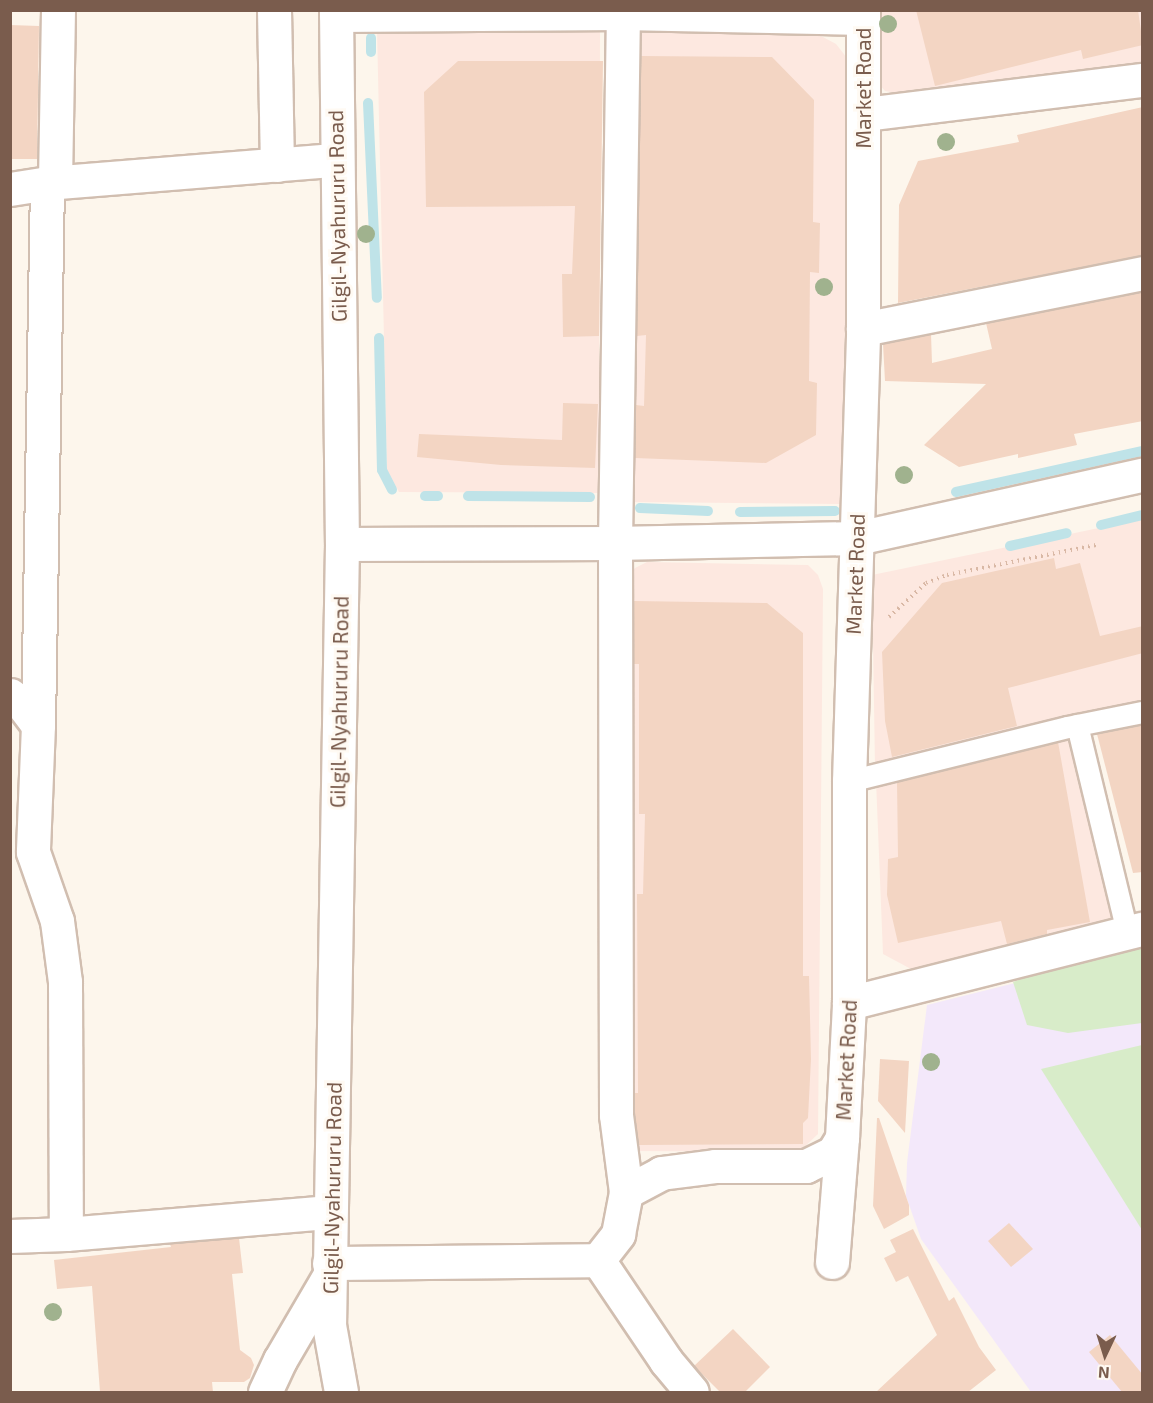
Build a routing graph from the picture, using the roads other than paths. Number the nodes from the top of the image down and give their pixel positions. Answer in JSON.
{"nodes":[{"id":1,"x":58,"y":10,"type":"edge"},
{"id":2,"x":274,"y":10,"type":"edge"},
{"id":3,"x":622,"y":12,"type":"edge"},
{"id":4,"x":336,"y":13,"type":"edge"},
{"id":5,"x":863,"y":14,"type":"edge"},
{"id":6,"x":1143,"y":80,"type":"edge"},
{"id":7,"x":864,"y":114,"type":"junction"},
{"id":8,"x":336,"y":160,"type":"junction"},
{"id":9,"x":277,"y":165,"type":"junction"},
{"id":10,"x":51,"y":183,"type":"junction"},
{"id":11,"x":10,"y":189,"type":"edge"},
{"id":12,"x":1143,"y":273,"type":"edge"},
{"id":13,"x":863,"y":329,"type":"junction"},
{"id":14,"x":1143,"y":475,"type":"edge"},
{"id":15,"x":857,"y":538,"type":"junction"},
{"id":16,"x":615,"y":543,"type":"junction"},
{"id":17,"x":342,"y":544,"type":"junction"},
{"id":18,"x":10,"y":695,"type":"edge"},
{"id":19,"x":1143,"y":712,"type":"edge"},
{"id":20,"x":38,"y":725,"type":"junction"},
{"id":21,"x":1077,"y":725,"type":"junction"},
{"id":22,"x":849,"y":781,"type":"junction"},
{"id":23,"x":1135,"y":930,"type":"edge"},
{"id":24,"x":849,"y":1003,"type":"junction"},
{"id":25,"x":842,"y":1138,"type":"junction"},
{"id":26,"x":626,"y":1192,"type":"junction"},
{"id":27,"x":330,"y":1212,"type":"junction"},
{"id":28,"x":66,"y":1234,"type":"junction"},
{"id":29,"x":10,"y":1236,"type":"edge"},
{"id":30,"x":598,"y":1260,"type":"junction"},
{"id":31,"x":832,"y":1262,"type":"dead end"},
{"id":32,"x":329,"y":1269,"type":"junction"},
{"id":33,"x":266,"y":1392,"type":"edge"},
{"id":34,"x":341,"y":1392,"type":"edge"},
{"id":35,"x":692,"y":1392,"type":"edge"}],
"edges":[{"from":1,"to":10,"type":"street"},
{"from":2,"to":9,"type":"street"},
{"from":3,"to":4,"type":"street"},
{"from":3,"to":5,"type":"street"},
{"from":3,"to":16,"type":"street"},
{"from":4,"to":8,"type":"street","name":"Gilgil-Nyahururu Road"},
{"from":5,"to":7,"type":"street","name":"Market Road"},
{"from":6,"to":7,"type":"street"},
{"from":7,"to":13,"type":"street","name":"Market Road"},
{"from":8,"to":9,"type":"street"},
{"from":8,"to":17,"type":"street","name":"Gilgil-Nyahururu Road"},
{"from":9,"to":10,"type":"street"},
{"from":10,"to":11,"type":"street"},
{"from":10,"to":20,"type":"street"},
{"from":12,"to":13,"type":"street"},
{"from":13,"to":15,"type":"street","name":"Market Road"},
{"from":14,"to":15,"type":"street"},
{"from":15,"to":16,"type":"street"},
{"from":15,"to":22,"type":"street","name":"Market Road"},
{"from":16,"to":17,"type":"street"},
{"from":16,"to":26,"type":"street"},
{"from":17,"to":27,"type":"street","name":"Gilgil-Nyahururu Road"},
{"from":18,"to":20,"type":"street"},
{"from":19,"to":21,"type":"lane"},
{"from":20,"to":28,"type":"street"},
{"from":21,"to":22,"type":"lane"},
{"from":21,"to":23,"type":"lane"},
{"from":22,"to":24,"type":"street","name":"Market Road"},
{"from":23,"to":24,"type":"street"},
{"from":24,"to":25,"type":"street","name":"Market Road"},
{"from":25,"to":26,"type":"street","name":"Market Road"},
{"from":25,"to":31,"type":"street","name":"Market Road"},
{"from":26,"to":30,"type":"street"},
{"from":27,"to":28,"type":"street"},
{"from":27,"to":32,"type":"street","name":"Gilgil-Nyahururu Road"},
{"from":28,"to":29,"type":"street"},
{"from":30,"to":32,"type":"street"},
{"from":30,"to":35,"type":"street"},
{"from":32,"to":33,"type":"street"},
{"from":32,"to":34,"type":"street","name":"Gilgil-Nyahururu Road"}]}
